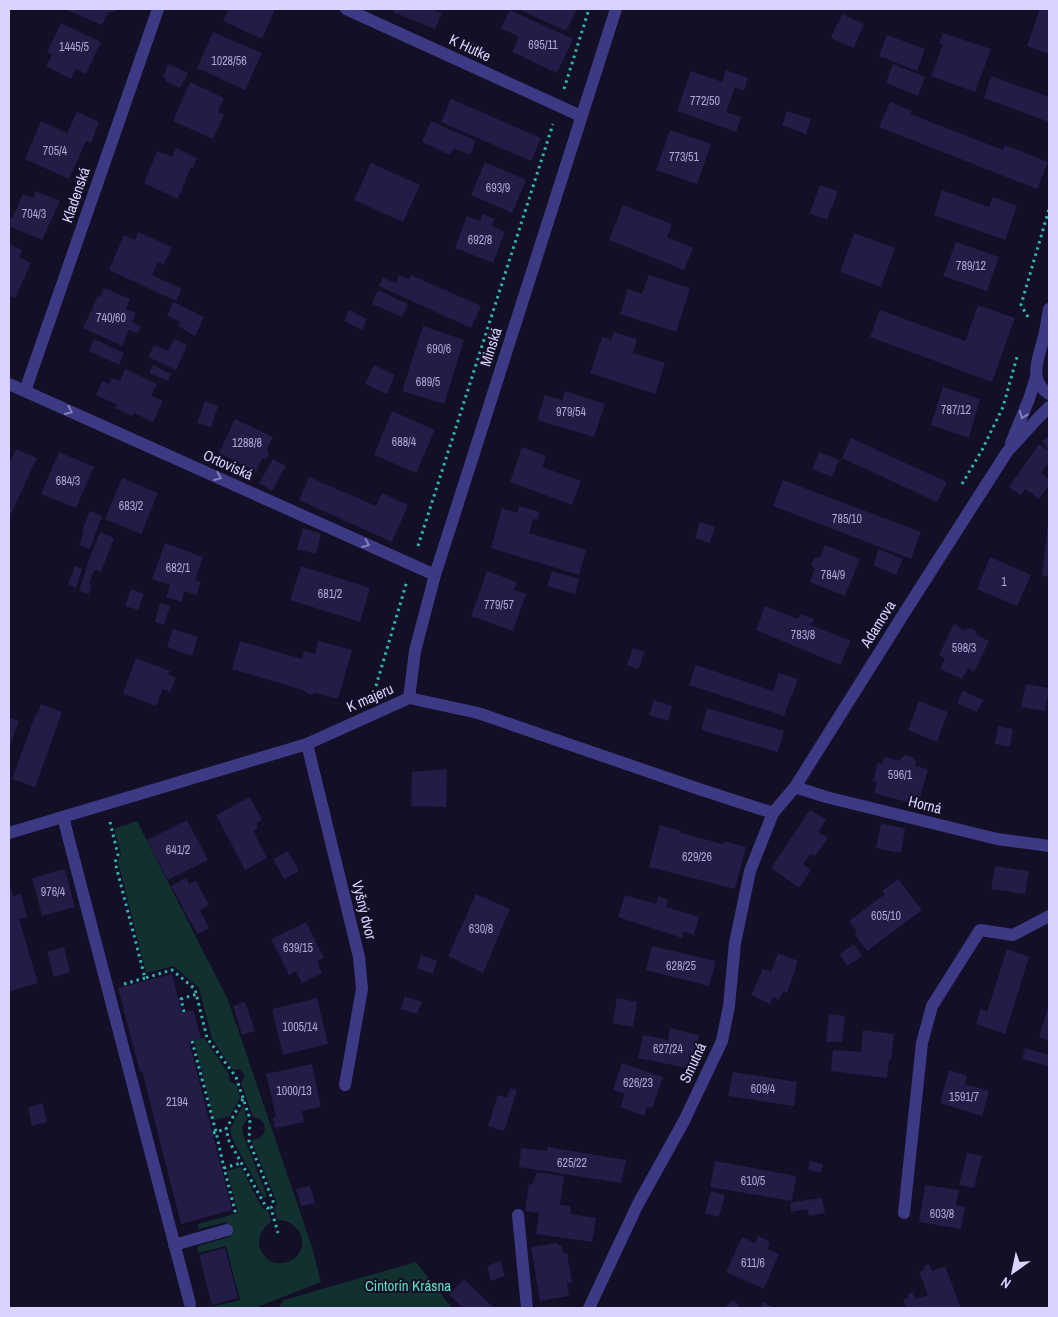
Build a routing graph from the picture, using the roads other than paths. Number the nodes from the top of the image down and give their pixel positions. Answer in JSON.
{"nodes":[{"id":1,"x":158,"y":9,"type":"edge"},
{"id":2,"x":346,"y":9,"type":"edge"},
{"id":3,"x":616,"y":9,"type":"edge"},
{"id":4,"x":582,"y":116,"type":"junction"},
{"id":5,"x":1049,"y":309,"type":"edge"},
{"id":6,"x":1049,"y":350,"type":"edge"},
{"id":7,"x":1038,"y":362,"type":"junction"},
{"id":8,"x":1036,"y":377,"type":"junction"},
{"id":9,"x":9,"y":384,"type":"edge"},
{"id":10,"x":25,"y":391,"type":"junction"},
{"id":11,"x":1049,"y":394,"type":"edge"},
{"id":12,"x":1049,"y":407,"type":"edge"},
{"id":13,"x":1007,"y":452,"type":"junction"},
{"id":14,"x":435,"y":575,"type":"junction"},
{"id":15,"x":409,"y":698,"type":"junction"},
{"id":16,"x":307,"y":744,"type":"junction"},
{"id":17,"x":795,"y":787,"type":"junction"},
{"id":18,"x":773,"y":813,"type":"junction"},
{"id":19,"x":63,"y":817,"type":"junction"},
{"id":20,"x":9,"y":833,"type":"edge"},
{"id":21,"x":1049,"y":846,"type":"edge"},
{"id":22,"x":1049,"y":916,"type":"edge"},
{"id":23,"x":345,"y":1085,"type":"dead end"},
{"id":24,"x":904,"y":1213,"type":"dead end"},
{"id":25,"x":518,"y":1215,"type":"dead end"},
{"id":26,"x":227,"y":1230,"type":"dead end"},
{"id":27,"x":174,"y":1245,"type":"junction"},
{"id":28,"x":190,"y":1304,"type":"dead end"},
{"id":29,"x":527,"y":1308,"type":"edge"},
{"id":30,"x":588,"y":1308,"type":"edge"}],
"edges":[{"from":1,"to":10,"type":"street","name":"Kladenská"},
{"from":2,"to":4,"type":"street","name":"K Hutke"},
{"from":3,"to":4,"type":"street","name":"Minská"},
{"from":4,"to":14,"type":"street","name":"Minská"},
{"from":5,"to":7,"type":"street"},
{"from":6,"to":7,"type":"street"},
{"from":7,"to":8,"type":"street"},
{"from":8,"to":11,"type":"street"},
{"from":8,"to":13,"type":"street","one_way":true},
{"from":9,"to":10,"type":"street","name":"Ortoviská"},
{"from":10,"to":14,"type":"street","name":"Ortoviská","one_way":true},
{"from":12,"to":13,"type":"street"},
{"from":13,"to":17,"type":"street","name":"Adamova"},
{"from":14,"to":15,"type":"street","name":"Minská"},
{"from":15,"to":16,"type":"street","name":"K majeru"},
{"from":15,"to":18,"type":"street","name":"K majeru"},
{"from":16,"to":19,"type":"street","name":"K majeru"},
{"from":16,"to":23,"type":"street","name":"Vyšný dvor"},
{"from":17,"to":18,"type":"street","name":"Adamova"},
{"from":17,"to":21,"type":"street","name":"Horná"},
{"from":18,"to":30,"type":"street","name":"Smutná"},
{"from":19,"to":20,"type":"street","name":"K majeru"},
{"from":19,"to":27,"type":"street"},
{"from":22,"to":24,"type":"street"},
{"from":25,"to":29,"type":"street"},
{"from":26,"to":27,"type":"street"},
{"from":27,"to":28,"type":"street"}]}
